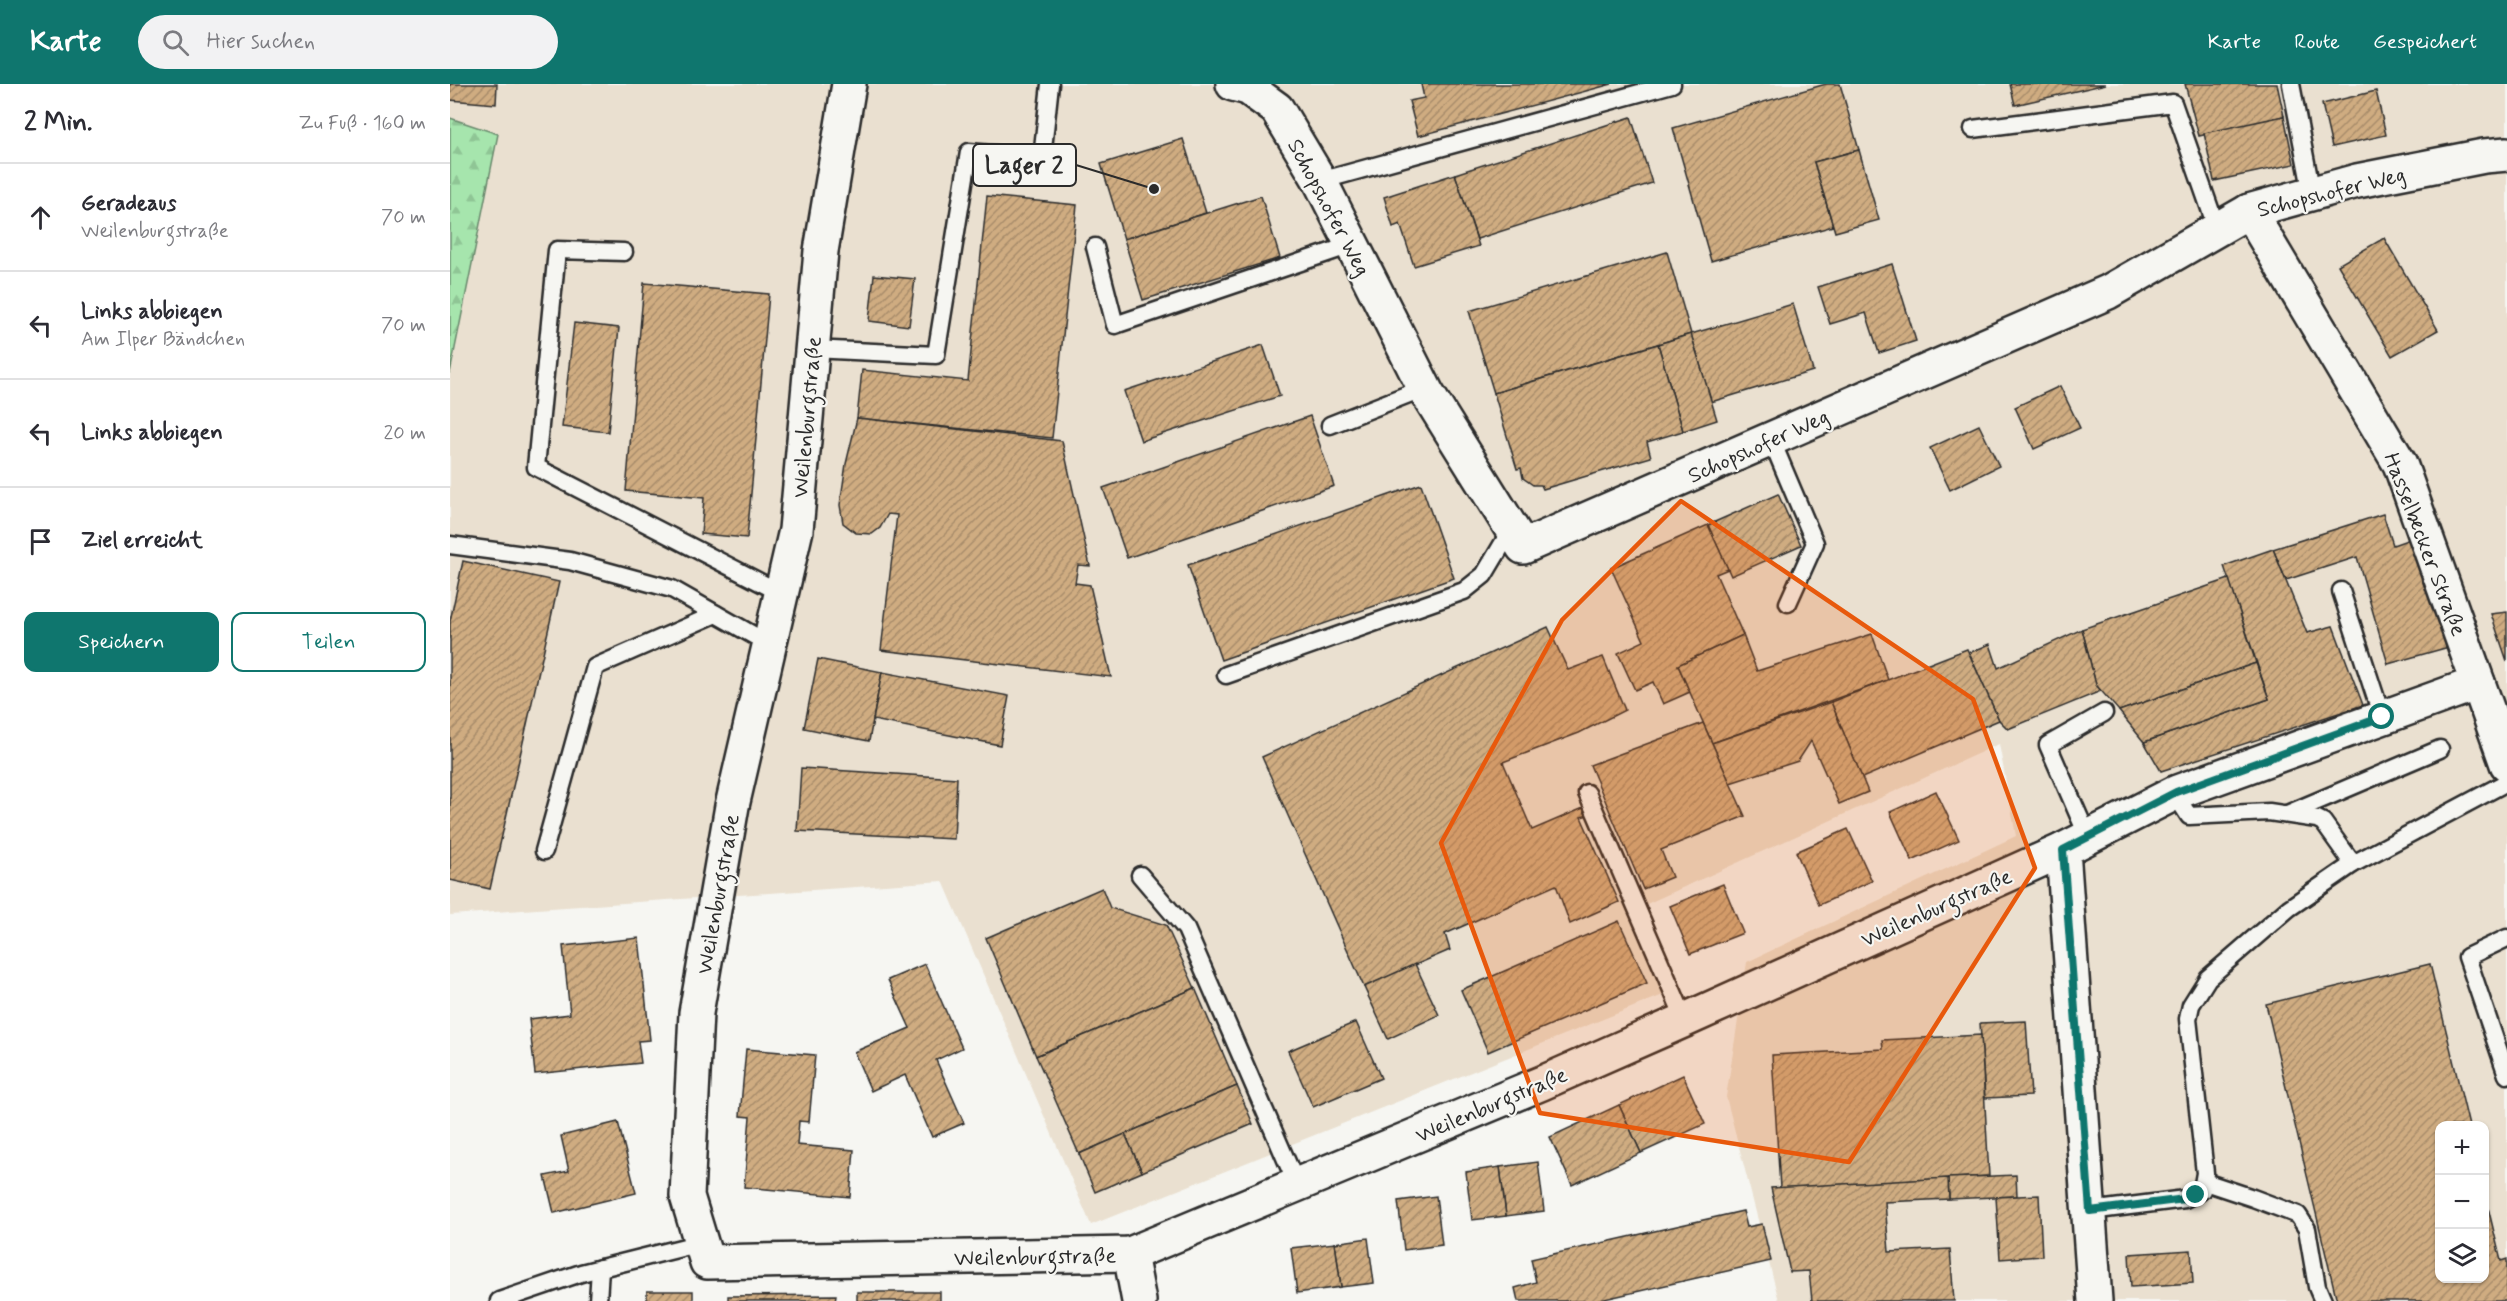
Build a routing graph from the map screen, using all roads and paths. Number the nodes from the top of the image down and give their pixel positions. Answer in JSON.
{"nodes":[{"id":1,"x":849,"y":84,"type":"edge"},
{"id":2,"x":1050,"y":84,"type":"edge"},
{"id":3,"x":1233,"y":84,"type":"edge"},
{"id":4,"x":1672,"y":84,"type":"edge"},
{"id":5,"x":2291,"y":84,"type":"edge"},
{"id":6,"x":1972,"y":129,"type":"dead end"},
{"id":7,"x":2507,"y":154,"type":"edge"},
{"id":8,"x":1320,"y":181,"type":"junction"},
{"id":9,"x":2312,"y":194,"type":"junction"},
{"id":10,"x":2249,"y":211,"type":"junction"},
{"id":11,"x":2217,"y":230,"type":"junction"},
{"id":12,"x":1351,"y":245,"type":"junction"},
{"id":13,"x":1095,"y":247,"type":"dead end"},
{"id":14,"x":624,"y":252,"type":"dead end"},
{"id":15,"x":812,"y":349,"type":"junction"},
{"id":16,"x":1424,"y":388,"type":"junction"},
{"id":17,"x":1330,"y":425,"type":"dead end"},
{"id":18,"x":1771,"y":440,"type":"junction"},
{"id":19,"x":1512,"y":528,"type":"junction"},
{"id":20,"x":450,"y":545,"type":"edge"},
{"id":21,"x":2341,"y":591,"type":"dead end"},
{"id":22,"x":781,"y":592,"type":"junction"},
{"id":23,"x":1788,"y":603,"type":"dead end"},
{"id":24,"x":716,"y":614,"type":"junction"},
{"id":25,"x":769,"y":644,"type":"junction"},
{"id":26,"x":1226,"y":675,"type":"dead end"},
{"id":27,"x":2478,"y":683,"type":"junction"},
{"id":28,"x":2104,"y":713,"type":"dead end"},
{"id":29,"x":2382,"y":717,"type":"junction"},
{"id":30,"x":2440,"y":749,"type":"dead end"},
{"id":31,"x":2507,"y":764,"type":"edge"},
{"id":32,"x":2507,"y":782,"type":"edge"},
{"id":33,"x":1587,"y":793,"type":"dead end"},
{"id":34,"x":2174,"y":793,"type":"junction"},
{"id":35,"x":2286,"y":814,"type":"junction"},
{"id":36,"x":2075,"y":844,"type":"junction"},
{"id":37,"x":544,"y":851,"type":"dead end"},
{"id":38,"x":2353,"y":864,"type":"junction"},
{"id":39,"x":1140,"y":875,"type":"dead end"},
{"id":40,"x":2507,"y":938,"type":"edge"},
{"id":41,"x":1685,"y":1020,"type":"junction"},
{"id":42,"x":2507,"y":1075,"type":"edge"},
{"id":43,"x":2205,"y":1182,"type":"junction"},
{"id":44,"x":1297,"y":1185,"type":"junction"},
{"id":45,"x":2090,"y":1211,"type":"junction"},
{"id":46,"x":701,"y":1243,"type":"junction"},
{"id":47,"x":1130,"y":1254,"type":"junction"},
{"id":48,"x":600,"y":1268,"type":"junction"},
{"id":49,"x":499,"y":1301,"type":"edge"},
{"id":50,"x":598,"y":1301,"type":"edge"},
{"id":51,"x":1139,"y":1301,"type":"edge"},
{"id":52,"x":2096,"y":1301,"type":"edge"},
{"id":53,"x":2323,"y":1301,"type":"edge"}],
"edges":[{"from":1,"to":15,"type":"street","name":"Weilenburgstraße"},
{"from":2,"to":15,"type":"lane"},
{"from":3,"to":8,"type":"street","name":"Schopshofer Weg"},
{"from":4,"to":8,"type":"lane"},
{"from":5,"to":9,"type":"lane"},
{"from":6,"to":11,"type":"lane"},
{"from":7,"to":9,"type":"street","name":"Schopshofer Weg"},
{"from":8,"to":12,"type":"street","name":"Schopshofer Weg"},
{"from":9,"to":10,"type":"street","name":"Schopshofer Weg"},
{"from":10,"to":11,"type":"street","name":"Schopshofer Weg"},
{"from":10,"to":27,"type":"street","name":"Hasselbecker Straße"},
{"from":11,"to":18,"type":"street","name":"Schopshofer Weg"},
{"from":12,"to":13,"type":"lane"},
{"from":12,"to":16,"type":"street","name":"Schopshofer Weg"},
{"from":14,"to":22,"type":"lane"},
{"from":15,"to":22,"type":"street","name":"Weilenburgstraße"},
{"from":16,"to":17,"type":"lane"},
{"from":16,"to":19,"type":"street","name":"Schopshofer Weg"},
{"from":18,"to":19,"type":"street","name":"Schopshofer Weg"},
{"from":18,"to":23,"type":"lane"},
{"from":19,"to":26,"type":"lane"},
{"from":20,"to":24,"type":"lane"},
{"from":21,"to":29,"type":"lane"},
{"from":22,"to":25,"type":"street","name":"Weilenburgstraße"},
{"from":24,"to":25,"type":"lane"},
{"from":24,"to":37,"type":"lane"},
{"from":25,"to":46,"type":"street","name":"Weilenburgstraße"},
{"from":27,"to":29,"type":"street","name":"Weilenburgstraße"},
{"from":27,"to":31,"type":"street","name":"Hasselbecker Straße"},
{"from":28,"to":36,"type":"lane"},
{"from":29,"to":34,"type":"street","name":"Weilenburgstraße"},
{"from":30,"to":35,"type":"lane"},
{"from":32,"to":38,"type":"lane"},
{"from":33,"to":41,"type":"lane"},
{"from":34,"to":35,"type":"lane"},
{"from":34,"to":36,"type":"street","name":"Weilenburgstraße"},
{"from":35,"to":38,"type":"lane"},
{"from":36,"to":41,"type":"street","name":"Weilenburgstraße"},
{"from":36,"to":45,"type":"street"},
{"from":38,"to":43,"type":"lane"},
{"from":39,"to":44,"type":"lane"},
{"from":40,"to":42,"type":"lane"},
{"from":41,"to":44,"type":"street","name":"Weilenburgstraße"},
{"from":43,"to":45,"type":"lane"},
{"from":43,"to":53,"type":"lane"},
{"from":44,"to":47,"type":"street","name":"Weilenburgstraße"},
{"from":45,"to":52,"type":"street"},
{"from":46,"to":47,"type":"street","name":"Weilenburgstraße"},
{"from":46,"to":48,"type":"lane"},
{"from":47,"to":51,"type":"street"},
{"from":48,"to":49,"type":"lane"},
{"from":48,"to":50,"type":"lane"}]}
